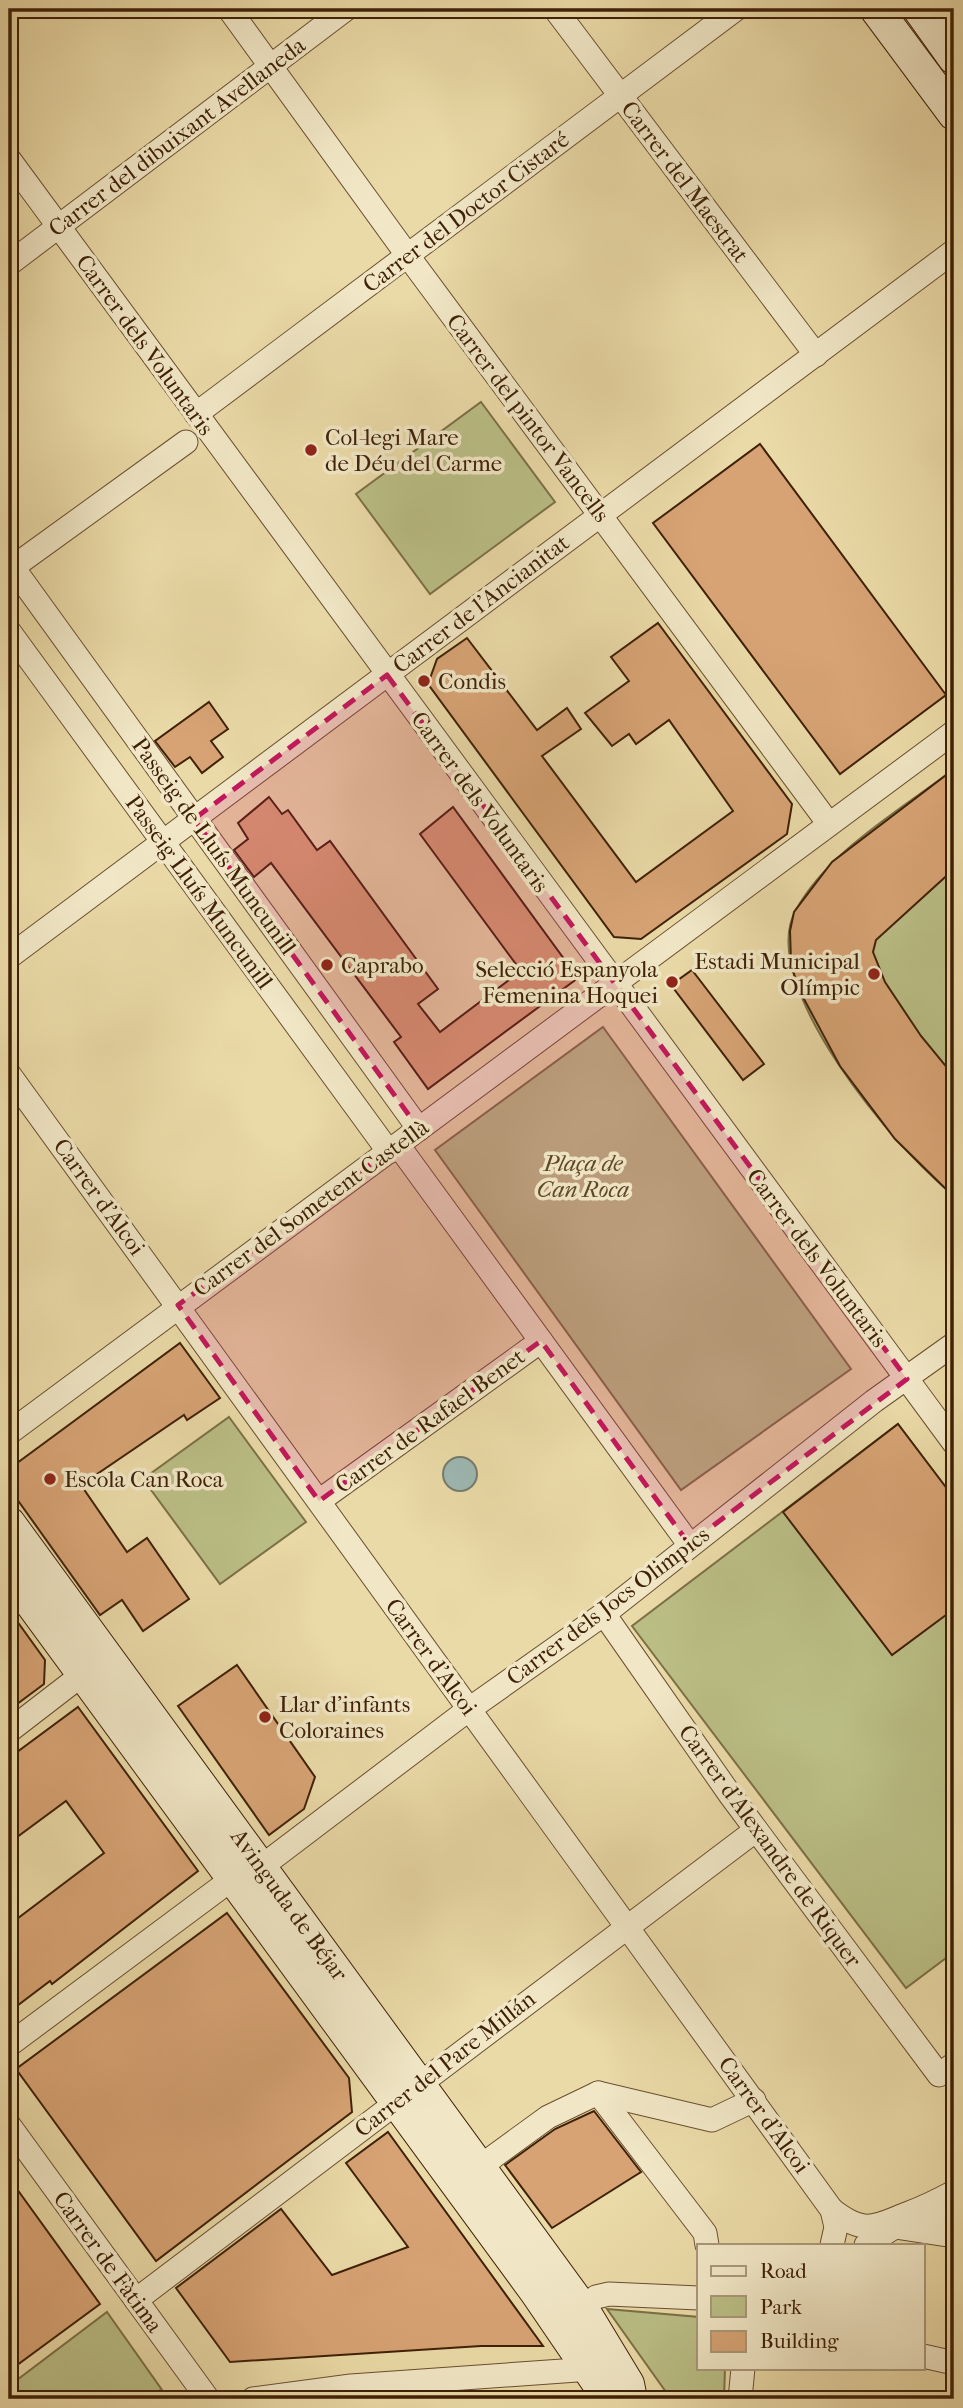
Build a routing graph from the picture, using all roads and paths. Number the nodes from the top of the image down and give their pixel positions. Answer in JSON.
{"nodes":[{"id":1,"x":229,"y":9,"type":"edge"},
{"id":2,"x":346,"y":9,"type":"edge"},
{"id":3,"x":555,"y":9,"type":"edge"},
{"id":4,"x":736,"y":9,"type":"edge"},
{"id":5,"x":876,"y":9,"type":"edge"},
{"id":6,"x":919,"y":9,"type":"edge"},
{"id":7,"x":954,"y":58,"type":"edge"},
{"id":8,"x":271,"y":66,"type":"junction"},
{"id":9,"x":621,"y":97,"type":"junction"},
{"id":10,"x":954,"y":114,"type":"edge"},
{"id":11,"x":9,"y":159,"type":"edge"},
{"id":12,"x":59,"y":227,"type":"junction"},
{"id":13,"x":954,"y":251,"type":"edge"},
{"id":14,"x":408,"y":256,"type":"junction"},
{"id":15,"x":9,"y":264,"type":"edge"},
{"id":16,"x":816,"y":355,"type":"junction"},
{"id":17,"x":195,"y":414,"type":"junction"},
{"id":18,"x":186,"y":442,"type":"dead end"},
{"id":19,"x":600,"y":516,"type":"junction"},
{"id":20,"x":10,"y":566,"type":"edge"},
{"id":21,"x":9,"y":631,"type":"edge"},
{"id":22,"x":387,"y":675,"type":"junction"},
{"id":23,"x":954,"y":732,"type":"edge"},
{"id":24,"x":194,"y":819,"type":"junction"},
{"id":25,"x":829,"y":824,"type":"junction"},
{"id":26,"x":163,"y":842,"type":"junction"},
{"id":27,"x":9,"y":957,"type":"edge"},
{"id":28,"x":615,"y":986,"type":"junction"},
{"id":29,"x":9,"y":1074,"type":"edge"},
{"id":30,"x":419,"y":1129,"type":"junction"},
{"id":31,"x":393,"y":1149,"type":"junction"},
{"id":32,"x":178,"y":1305,"type":"junction"},
{"id":33,"x":541,"y":1341,"type":"junction"},
{"id":34,"x":954,"y":1344,"type":"edge"},
{"id":35,"x":907,"y":1379,"type":"junction"},
{"id":36,"x":9,"y":1433,"type":"edge"},
{"id":37,"x":954,"y":1443,"type":"edge"},
{"id":38,"x":319,"y":1501,"type":"junction"},
{"id":39,"x":9,"y":1523,"type":"edge"},
{"id":40,"x":689,"y":1544,"type":"junction"},
{"id":41,"x":9,"y":1573,"type":"edge"},
{"id":42,"x":604,"y":1614,"type":"junction"},
{"id":43,"x":83,"y":1674,"type":"junction"},
{"id":44,"x":468,"y":1710,"type":"junction"},
{"id":45,"x":9,"y":1731,"type":"edge"},
{"id":46,"x":756,"y":1830,"type":"junction"},
{"id":47,"x":261,"y":1867,"type":"junction"},
{"id":48,"x":232,"y":1879,"type":"junction"},
{"id":49,"x":627,"y":1925,"type":"junction"},
{"id":50,"x":9,"y":2045,"type":"edge"},
{"id":51,"x":947,"y":2070,"type":"edge"},
{"id":52,"x":598,"y":2093,"type":"junction"},
{"id":53,"x":408,"y":2094,"type":"junction"},
{"id":54,"x":754,"y":2100,"type":"junction"},
{"id":55,"x":9,"y":2125,"type":"edge"},
{"id":56,"x":17,"y":2154,"type":"edge"},
{"id":57,"x":480,"y":2170,"type":"junction"},
{"id":58,"x":954,"y":2192,"type":"edge"},
{"id":59,"x":832,"y":2210,"type":"junction"},
{"id":60,"x":920,"y":2210,"type":"junction"},
{"id":61,"x":478,"y":2216,"type":"junction"},
{"id":62,"x":954,"y":2217,"type":"edge"},
{"id":63,"x":954,"y":2236,"type":"edge"},
{"id":64,"x":707,"y":2244,"type":"edge"},
{"id":65,"x":832,"y":2244,"type":"edge"},
{"id":66,"x":868,"y":2244,"type":"edge"},
{"id":67,"x":582,"y":2298,"type":"junction"},
{"id":68,"x":697,"y":2298,"type":"edge"},
{"id":69,"x":136,"y":2301,"type":"junction"},
{"id":70,"x":925,"y":2356,"type":"edge"},
{"id":71,"x":954,"y":2363,"type":"edge"},
{"id":72,"x":591,"y":2370,"type":"junction"},
{"id":73,"x":743,"y":2370,"type":"edge"},
{"id":74,"x":628,"y":2395,"type":"edge"},
{"id":75,"x":208,"y":2399,"type":"edge"},
{"id":76,"x":253,"y":2399,"type":"edge"},
{"id":77,"x":740,"y":2399,"type":"edge"}],
"edges":[{"from":1,"to":8,"type":"street","name":"Carrer del pintor Vancells"},
{"from":2,"to":8,"type":"street","name":"Carrer del dibuixant Avellaneda"},
{"from":3,"to":9,"type":"street","name":"Carrer del Maestrat"},
{"from":4,"to":9,"type":"street","name":"Carrer del Doctor Cistaré"},
{"from":5,"to":10,"type":"main road"},
{"from":6,"to":7,"type":"main road"},
{"from":8,"to":12,"type":"street","name":"Carrer del dibuixant Avellaneda"},
{"from":8,"to":14,"type":"street","name":"Carrer del pintor Vancells"},
{"from":9,"to":14,"type":"street","name":"Carrer del Doctor Cistaré"},
{"from":9,"to":16,"type":"street","name":"Carrer del Maestrat"},
{"from":11,"to":12,"type":"street","name":"Carrer dels Voluntaris"},
{"from":12,"to":15,"type":"street","name":"Carrer del dibuixant Avellaneda"},
{"from":12,"to":17,"type":"street","name":"Carrer dels Voluntaris"},
{"from":13,"to":16,"type":"street","name":"Carrer de l'Ancianitat"},
{"from":14,"to":17,"type":"street","name":"Carrer del Doctor Cistaré"},
{"from":14,"to":19,"type":"street","name":"Carrer del pintor Vancells"},
{"from":16,"to":19,"type":"street","name":"Carrer de l'Ancianitat"},
{"from":17,"to":22,"type":"street","name":"Carrer dels Voluntaris"},
{"from":18,"to":20,"type":"street"},
{"from":19,"to":22,"type":"street","name":"Carrer de l'Ancianitat"},
{"from":19,"to":25,"type":"street","name":"Carrer del pintor Vancells"},
{"from":20,"to":24,"type":"street","name":"Passeig de Lluís Muncunill"},
{"from":21,"to":26,"type":"street","name":"Passeig Lluís Muncunill"},
{"from":22,"to":24,"type":"street","name":"Carrer de l'Ancianitat"},
{"from":22,"to":28,"type":"street","name":"Carrer dels Voluntaris"},
{"from":23,"to":25,"type":"street","name":"Carrer del Sometent Castellà"},
{"from":24,"to":26,"type":"street","name":"Carrer de l'Ancianitat"},
{"from":24,"to":30,"type":"street","name":"Passeig de Lluís Muncunill"},
{"from":25,"to":28,"type":"street","name":"Carrer del Sometent Castellà"},
{"from":26,"to":27,"type":"street","name":"Carrer de l'Ancianitat"},
{"from":26,"to":31,"type":"street","name":"Passeig Lluís Muncunill"},
{"from":28,"to":30,"type":"street","name":"Carrer del Sometent Castellà"},
{"from":28,"to":35,"type":"street","name":"Carrer dels Voluntaris"},
{"from":29,"to":32,"type":"street","name":"Carrer d'Alcoi"},
{"from":30,"to":31,"type":"street","name":"Carrer del Sometent Castellà"},
{"from":31,"to":32,"type":"street","name":"Carrer del Sometent Castellà"},
{"from":31,"to":33,"type":"street"},
{"from":32,"to":36,"type":"street","name":"Carrer del Sometent Castellà"},
{"from":32,"to":38,"type":"street","name":"Carrer d'Alcoi"},
{"from":33,"to":38,"type":"street","name":"Carrer de Rafael Benet"},
{"from":33,"to":40,"type":"street"},
{"from":34,"to":35,"type":"street","name":"Carrer dels Jocs Olimpics"},
{"from":35,"to":37,"type":"street","name":"Carrer dels Voluntaris"},
{"from":35,"to":40,"type":"street","name":"Carrer dels Jocs Olimpics"},
{"from":38,"to":44,"type":"street","name":"Carrer d'Alcoi"},
{"from":39,"to":47,"type":"main road","name":"Avinguda de Béjar"},
{"from":40,"to":42,"type":"street","name":"Carrer dels Jocs Olimpics"},
{"from":41,"to":43,"type":"main road","name":"Avinguda de Béjar"},
{"from":42,"to":44,"type":"street","name":"Carrer dels Jocs Olimpics"},
{"from":42,"to":46,"type":"street","name":"Carrer d'Alexandre de Riquer"},
{"from":43,"to":45,"type":"street"},
{"from":43,"to":48,"type":"main road","name":"Avinguda de Béjar"},
{"from":44,"to":47,"type":"street","name":"Carrer dels Jocs Olimpics"},
{"from":44,"to":49,"type":"street","name":"Carrer d'Alcoi"},
{"from":46,"to":49,"type":"street","name":"Carrer del Pare Millán"},
{"from":46,"to":51,"type":"street","name":"Carrer d'Alexandre de Riquer"},
{"from":47,"to":53,"type":"main road","name":"Avinguda de Béjar"},
{"from":48,"to":50,"type":"street"},
{"from":48,"to":53,"type":"main road","name":"Avinguda de Béjar"},
{"from":49,"to":53,"type":"street","name":"Carrer del Pare Millán"},
{"from":49,"to":54,"type":"street","name":"Carrer d'Alcoi"},
{"from":52,"to":54,"type":"street"},
{"from":52,"to":57,"type":"street"},
{"from":52,"to":64,"type":"street"},
{"from":53,"to":57,"type":"main road","name":"Avinguda de Béjar"},
{"from":53,"to":61,"type":"main road","name":"Avinguda de Béjar"},
{"from":53,"to":69,"type":"street","name":"Carrer del Pare Millán"},
{"from":54,"to":59,"type":"street","name":"Carrer d'Alcoi"},
{"from":55,"to":56,"type":"street","name":"Carrer de Fàtima"},
{"from":56,"to":69,"type":"street","name":"Carrer de Fàtima"},
{"from":57,"to":67,"type":"main road","name":"Avinguda de Béjar"},
{"from":58,"to":60,"type":"street"},
{"from":59,"to":60,"type":"street"},
{"from":59,"to":65,"type":"street"},
{"from":60,"to":62,"type":"street"},
{"from":61,"to":67,"type":"main road","name":"Avinguda de Béjar"},
{"from":61,"to":72,"type":"main road","name":"Avinguda de Béjar"},
{"from":63,"to":66,"type":"street"},
{"from":67,"to":68,"type":"street"},
{"from":67,"to":74,"type":"main road","name":"Avinguda de Béjar"},
{"from":69,"to":75,"type":"street","name":"Carrer de Fàtima"},
{"from":70,"to":71,"type":"street"},
{"from":72,"to":74,"type":"main road","name":"Avinguda de Béjar"},
{"from":72,"to":76,"type":"street"},
{"from":73,"to":77,"type":"street"}]}
